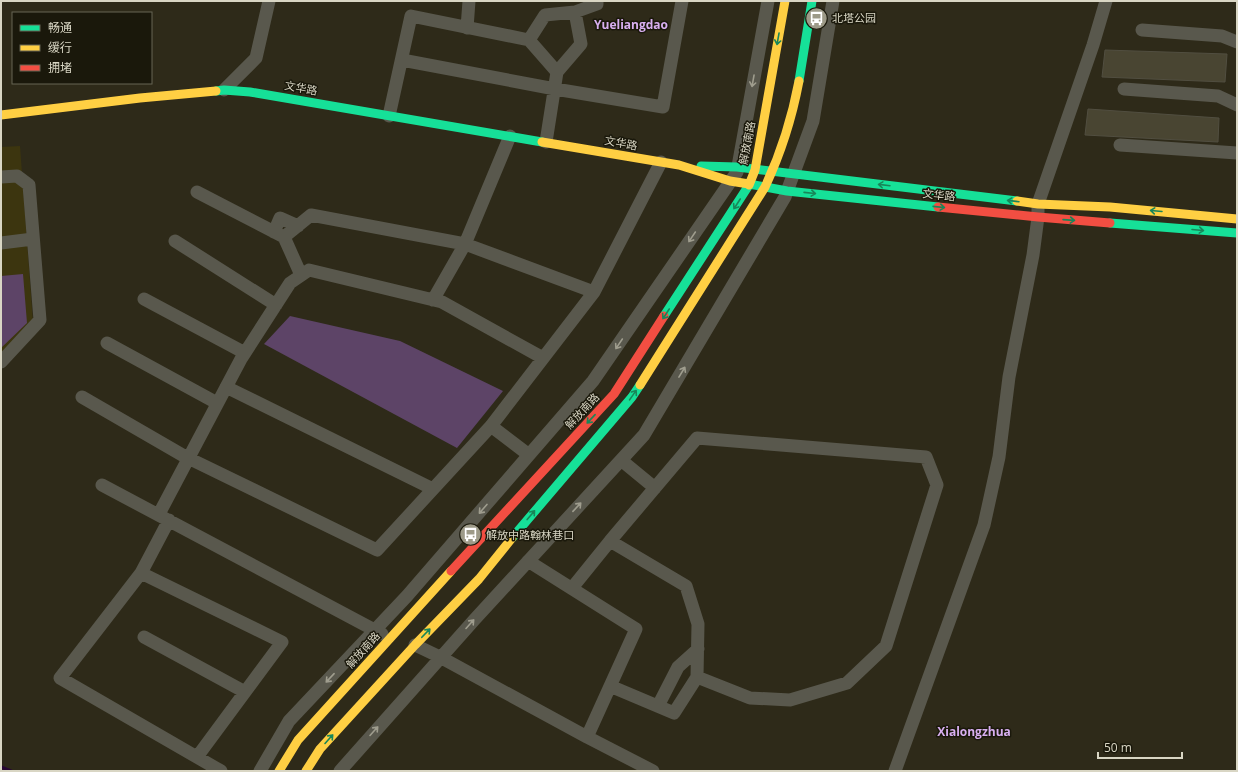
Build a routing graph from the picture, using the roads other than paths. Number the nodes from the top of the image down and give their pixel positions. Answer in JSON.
{"nodes":[{"id":1,"x":269,"y":1,"type":"edge"},
{"id":2,"x":469,"y":1,"type":"edge"},
{"id":3,"x":597,"y":1,"type":"edge"},
{"id":4,"x":682,"y":1,"type":"edge"},
{"id":5,"x":768,"y":1,"type":"edge"},
{"id":6,"x":785,"y":1,"type":"edge"},
{"id":7,"x":812,"y":1,"type":"edge"},
{"id":8,"x":833,"y":1,"type":"edge"},
{"id":9,"x":1106,"y":1,"type":"edge"},
{"id":10,"x":575,"y":12,"type":"junction"},
{"id":11,"x":466,"y":28,"type":"junction"},
{"id":12,"x":1142,"y":30,"type":"dead end"},
{"id":13,"x":529,"y":40,"type":"junction"},
{"id":14,"x":1237,"y":42,"type":"edge"},
{"id":15,"x":402,"y":60,"type":"junction"},
{"id":16,"x":557,"y":72,"type":"junction"},
{"id":17,"x":555,"y":89,"type":"junction"},
{"id":18,"x":1124,"y":89,"type":"dead end"},
{"id":19,"x":224,"y":90,"type":"junction"},
{"id":20,"x":1237,"y":104,"type":"edge"},
{"id":21,"x":1,"y":115,"type":"edge"},
{"id":22,"x":389,"y":116,"type":"junction"},
{"id":23,"x":510,"y":136,"type":"junction"},
{"id":24,"x":546,"y":142,"type":"junction"},
{"id":25,"x":1120,"y":145,"type":"dead end"},
{"id":26,"x":1237,"y":153,"type":"edge"},
{"id":27,"x":661,"y":162,"type":"junction"},
{"id":28,"x":679,"y":165,"type":"junction"},
{"id":29,"x":737,"y":167,"type":"junction"},
{"id":30,"x":755,"y":170,"type":"junction"},
{"id":31,"x":773,"y":172,"type":"junction"},
{"id":32,"x":793,"y":175,"type":"junction"},
{"id":33,"x":1,"y":177,"type":"edge"},
{"id":34,"x":730,"y":182,"type":"junction"},
{"id":35,"x":749,"y":185,"type":"junction"},
{"id":36,"x":765,"y":187,"type":"junction"},
{"id":37,"x":788,"y":191,"type":"junction"},
{"id":38,"x":197,"y":192,"type":"dead end"},
{"id":39,"x":1038,"y":204,"type":"junction"},
{"id":40,"x":1038,"y":217,"type":"junction"},
{"id":41,"x":1237,"y":219,"type":"edge"},
{"id":42,"x":298,"y":226,"type":"junction"},
{"id":43,"x":1237,"y":233,"type":"edge"},
{"id":44,"x":279,"y":235,"type":"junction"},
{"id":45,"x":33,"y":239,"type":"junction"},
{"id":46,"x":175,"y":241,"type":"dead end"},
{"id":47,"x":1,"y":243,"type":"edge"},
{"id":48,"x":465,"y":244,"type":"junction"},
{"id":49,"x":301,"y":276,"type":"junction"},
{"id":50,"x":594,"y":292,"type":"junction"},
{"id":51,"x":144,"y":299,"type":"dead end"},
{"id":52,"x":433,"y":300,"type":"junction"},
{"id":53,"x":276,"y":305,"type":"junction"},
{"id":54,"x":107,"y":343,"type":"dead end"},
{"id":55,"x":245,"y":352,"type":"junction"},
{"id":56,"x":543,"y":358,"type":"junction"},
{"id":57,"x":1,"y":362,"type":"edge"},
{"id":58,"x":226,"y":387,"type":"junction"},
{"id":59,"x":82,"y":397,"type":"dead end"},
{"id":60,"x":217,"y":404,"type":"junction"},
{"id":61,"x":491,"y":426,"type":"junction"},
{"id":62,"x":529,"y":455,"type":"junction"},
{"id":63,"x":188,"y":458,"type":"junction"},
{"id":64,"x":621,"y":460,"type":"junction"},
{"id":65,"x":102,"y":485,"type":"dead end"},
{"id":66,"x":655,"y":488,"type":"junction"},
{"id":67,"x":433,"y":489,"type":"junction"},
{"id":68,"x":164,"y":517,"type":"junction"},
{"id":69,"x":610,"y":541,"type":"junction"},
{"id":70,"x":528,"y":561,"type":"junction"},
{"id":71,"x":141,"y":573,"type":"junction"},
{"id":72,"x":572,"y":588,"type":"junction"},
{"id":73,"x":375,"y":630,"type":"junction"},
{"id":74,"x":144,"y":637,"type":"dead end"},
{"id":75,"x":391,"y":638,"type":"junction"},
{"id":76,"x":415,"y":645,"type":"junction"},
{"id":77,"x":698,"y":649,"type":"junction"},
{"id":78,"x":440,"y":657,"type":"junction"},
{"id":79,"x":697,"y":677,"type":"junction"},
{"id":80,"x":610,"y":686,"type":"junction"},
{"id":81,"x":245,"y":692,"type":"junction"},
{"id":82,"x":658,"y":706,"type":"junction"},
{"id":83,"x":587,"y":737,"type":"junction"},
{"id":84,"x":197,"y":757,"type":"junction"},
{"id":85,"x":221,"y":771,"type":"edge"},
{"id":86,"x":260,"y":771,"type":"edge"},
{"id":87,"x":279,"y":771,"type":"edge"},
{"id":88,"x":306,"y":771,"type":"edge"},
{"id":89,"x":340,"y":771,"type":"edge"},
{"id":90,"x":653,"y":771,"type":"edge"},
{"id":91,"x":895,"y":771,"type":"edge"}],
"edges":[{"from":1,"to":19,"type":"street"},
{"from":2,"to":11,"type":"street"},
{"from":3,"to":10,"type":"street"},
{"from":4,"to":17,"type":"street"},
{"from":5,"to":29,"type":"street","one_way":true},
{"from":6,"to":30,"type":"main road","name":"解放南路","one_way":true},
{"from":7,"to":31,"type":"main road"},
{"from":8,"to":32,"type":"street"},
{"from":9,"to":39,"type":"street"},
{"from":10,"to":13,"type":"street"},
{"from":10,"to":16,"type":"street"},
{"from":11,"to":13,"type":"street"},
{"from":11,"to":15,"type":"street"},
{"from":12,"to":14,"type":"street"},
{"from":13,"to":16,"type":"street"},
{"from":15,"to":17,"type":"street"},
{"from":15,"to":22,"type":"street"},
{"from":16,"to":17,"type":"street"},
{"from":17,"to":24,"type":"street"},
{"from":18,"to":20,"type":"street"},
{"from":19,"to":21,"type":"main road","name":"文华路"},
{"from":19,"to":22,"type":"main road","name":"文华路"},
{"from":22,"to":23,"type":"main road","name":"文华路"},
{"from":23,"to":24,"type":"main road","name":"文华路"},
{"from":23,"to":48,"type":"street"},
{"from":24,"to":27,"type":"main road","name":"文华路"},
{"from":25,"to":26,"type":"street"},
{"from":27,"to":28,"type":"main road","name":"文华路"},
{"from":27,"to":50,"type":"street"},
{"from":28,"to":29,"type":"main road","name":"文华路"},
{"from":28,"to":34,"type":"main road","name":"文华路"},
{"from":29,"to":30,"type":"main road","name":"文华路"},
{"from":29,"to":34,"type":"street"},
{"from":30,"to":31,"type":"main road","name":"文华路"},
{"from":30,"to":35,"type":"main road","name":"解放南路"},
{"from":31,"to":32,"type":"main road","name":"文华路"},
{"from":31,"to":36,"type":"main road"},
{"from":32,"to":37,"type":"street"},
{"from":39,"to":32,"type":"main road","name":"文华路","one_way":true},
{"from":33,"to":45,"type":"street"},
{"from":34,"to":35,"type":"main road","name":"文华路"},
{"from":34,"to":62,"type":"street","one_way":true},
{"from":35,"to":36,"type":"main road","name":"文华路"},
{"from":35,"to":75,"type":"main road","name":"解放南路","one_way":true},
{"from":36,"to":37,"type":"main road","name":"文华路"},
{"from":76,"to":36,"type":"main road","one_way":true},
{"from":37,"to":40,"type":"main road","name":"文华路","one_way":true},
{"from":64,"to":37,"type":"street","one_way":true},
{"from":38,"to":44,"type":"street"},
{"from":39,"to":40,"type":"street"},
{"from":41,"to":39,"type":"main road","name":"文华路","one_way":true},
{"from":40,"to":43,"type":"main road","name":"文华路","one_way":true},
{"from":40,"to":91,"type":"street"},
{"from":42,"to":44,"type":"street"},
{"from":42,"to":44,"type":"street"},
{"from":42,"to":48,"type":"street"},
{"from":44,"to":49,"type":"street"},
{"from":45,"to":47,"type":"street"},
{"from":45,"to":57,"type":"street"},
{"from":46,"to":53,"type":"street"},
{"from":48,"to":50,"type":"street"},
{"from":48,"to":52,"type":"street"},
{"from":49,"to":52,"type":"street"},
{"from":49,"to":53,"type":"street"},
{"from":50,"to":56,"type":"street"},
{"from":51,"to":55,"type":"street"},
{"from":52,"to":56,"type":"street"},
{"from":53,"to":55,"type":"street"},
{"from":54,"to":60,"type":"street"},
{"from":55,"to":58,"type":"street"},
{"from":56,"to":61,"type":"street"},
{"from":58,"to":60,"type":"street"},
{"from":58,"to":67,"type":"street"},
{"from":59,"to":63,"type":"street"},
{"from":60,"to":63,"type":"street"},
{"from":61,"to":62,"type":"street"},
{"from":61,"to":67,"type":"street"},
{"from":62,"to":73,"type":"street","one_way":true},
{"from":63,"to":67,"type":"street"},
{"from":63,"to":68,"type":"street"},
{"from":64,"to":66,"type":"street"},
{"from":70,"to":64,"type":"street","one_way":true},
{"from":65,"to":68,"type":"street"},
{"from":66,"to":69,"type":"street"},
{"from":66,"to":79,"type":"street"},
{"from":68,"to":71,"type":"street"},
{"from":68,"to":73,"type":"street"},
{"from":69,"to":72,"type":"street"},
{"from":69,"to":77,"type":"street"},
{"from":70,"to":72,"type":"street"},
{"from":78,"to":70,"type":"street","one_way":true},
{"from":71,"to":81,"type":"street"},
{"from":71,"to":84,"type":"street"},
{"from":72,"to":80,"type":"street"},
{"from":73,"to":75,"type":"street"},
{"from":73,"to":86,"type":"street","one_way":true},
{"from":74,"to":81,"type":"street"},
{"from":75,"to":87,"type":"main road","name":"解放南路"},
{"from":76,"to":78,"type":"street"},
{"from":88,"to":76,"type":"main road","one_way":true},
{"from":77,"to":79,"type":"street"},
{"from":77,"to":82,"type":"street"},
{"from":78,"to":83,"type":"street"},
{"from":89,"to":78,"type":"street","one_way":true},
{"from":79,"to":82,"type":"street"},
{"from":80,"to":82,"type":"street"},
{"from":80,"to":83,"type":"street"},
{"from":81,"to":84,"type":"street"},
{"from":83,"to":90,"type":"street"},
{"from":84,"to":85,"type":"street"}]}
